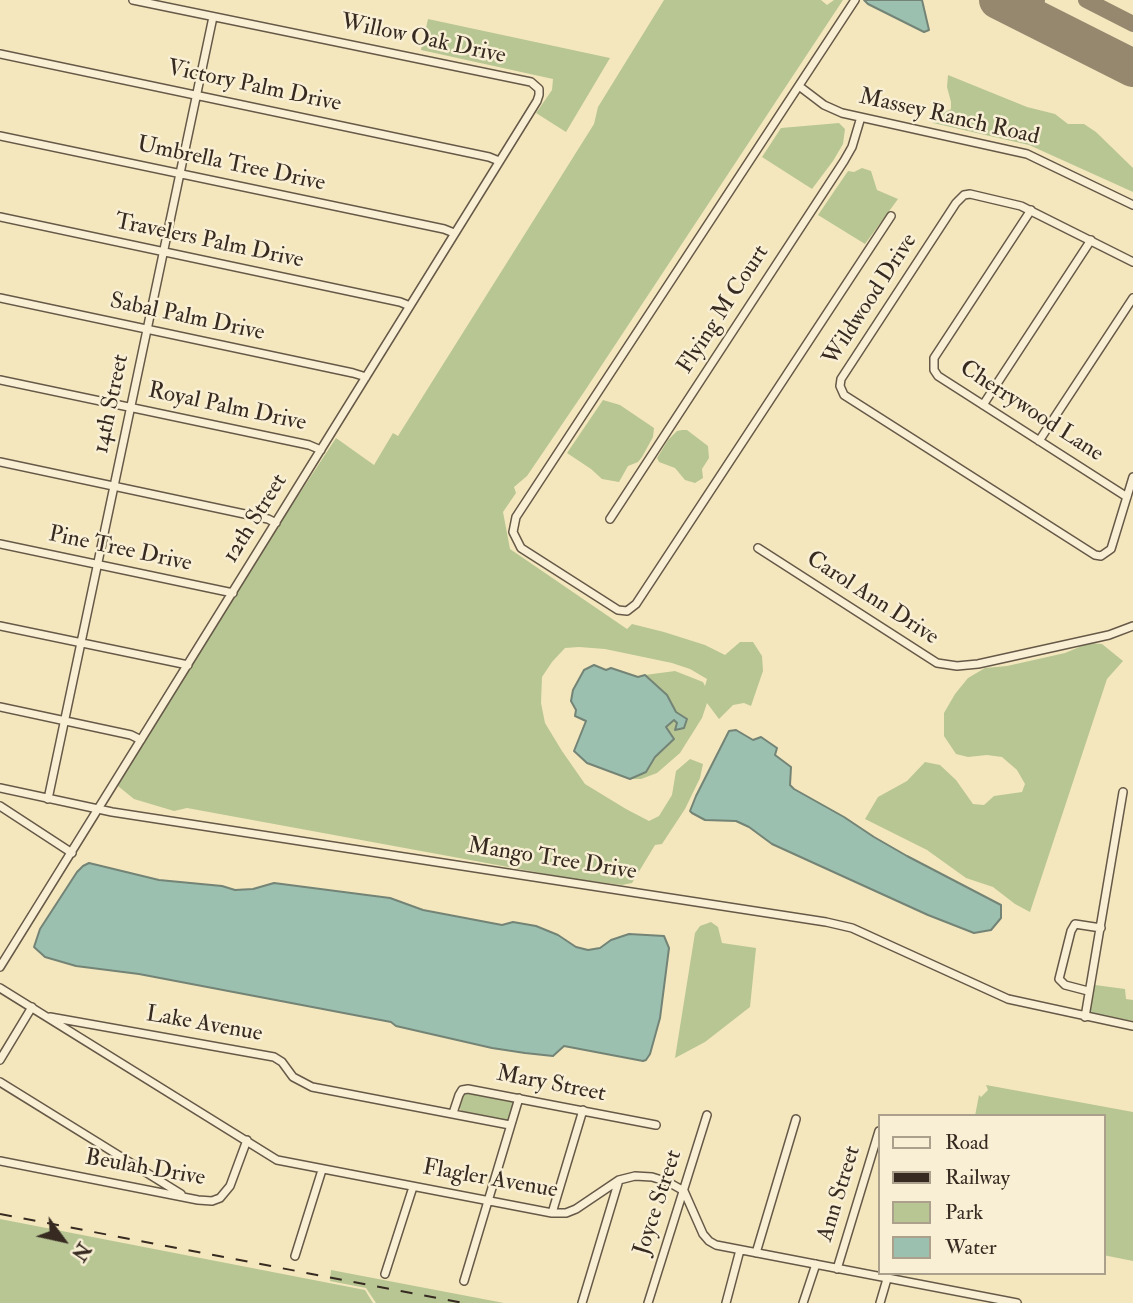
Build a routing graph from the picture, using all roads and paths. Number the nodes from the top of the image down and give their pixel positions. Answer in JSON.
{"nodes":[{"id":1,"x":133,"y":0,"type":"edge"},
{"id":2,"x":855,"y":0,"type":"edge"},
{"id":3,"x":213,"y":17,"type":"junction"},
{"id":4,"x":0,"y":54,"type":"edge"},
{"id":5,"x":799,"y":86,"type":"junction"},
{"id":6,"x":539,"y":89,"type":"joint"},
{"id":7,"x":197,"y":95,"type":"junction"},
{"id":8,"x":861,"y":117,"type":"junction"},
{"id":9,"x":0,"y":136,"type":"edge"},
{"id":10,"x":499,"y":161,"type":"junction"},
{"id":11,"x":180,"y":173,"type":"junction"},
{"id":12,"x":1133,"y":205,"type":"edge"},
{"id":13,"x":1031,"y":210,"type":"junction"},
{"id":14,"x":891,"y":216,"type":"dead end"},
{"id":15,"x":0,"y":217,"type":"edge"},
{"id":16,"x":454,"y":233,"type":"junction"},
{"id":17,"x":1091,"y":240,"type":"junction"},
{"id":18,"x":164,"y":252,"type":"junction"},
{"id":19,"x":1133,"y":262,"type":"edge"},
{"id":20,"x":1133,"y":298,"type":"edge"},
{"id":21,"x":0,"y":299,"type":"edge"},
{"id":22,"x":410,"y":306,"type":"junction"},
{"id":23,"x":147,"y":329,"type":"junction"},
{"id":24,"x":366,"y":377,"type":"junction"},
{"id":25,"x":0,"y":380,"type":"edge"},
{"id":26,"x":983,"y":405,"type":"junction"},
{"id":27,"x":131,"y":408,"type":"junction"},
{"id":28,"x":1039,"y":441,"type":"junction"},
{"id":29,"x":321,"y":450,"type":"junction"},
{"id":30,"x":0,"y":463,"type":"edge"},
{"id":31,"x":1133,"y":477,"type":"edge"},
{"id":32,"x":114,"y":487,"type":"junction"},
{"id":33,"x":1127,"y":497,"type":"junction"},
{"id":34,"x":610,"y":519,"type":"dead end"},
{"id":35,"x":276,"y":523,"type":"junction"},
{"id":36,"x":0,"y":544,"type":"edge"},
{"id":37,"x":758,"y":548,"type":"dead end"},
{"id":38,"x":98,"y":565,"type":"junction"},
{"id":39,"x":233,"y":593,"type":"junction"},
{"id":40,"x":0,"y":625,"type":"edge"},
{"id":41,"x":1133,"y":626,"type":"edge"},
{"id":42,"x":81,"y":643,"type":"junction"},
{"id":43,"x":188,"y":665,"type":"junction"},
{"id":44,"x":0,"y":707,"type":"edge"},
{"id":45,"x":65,"y":721,"type":"junction"},
{"id":46,"x":141,"y":740,"type":"junction"},
{"id":47,"x":0,"y":788,"type":"edge"},
{"id":48,"x":1123,"y":792,"type":"dead end"},
{"id":49,"x":48,"y":799,"type":"junction"},
{"id":50,"x":0,"y":806,"type":"edge"},
{"id":51,"x":99,"y":809,"type":"junction"},
{"id":52,"x":72,"y":853,"type":"junction"},
{"id":53,"x":1101,"y":928,"type":"junction"},
{"id":54,"x":0,"y":967,"type":"edge"},
{"id":55,"x":0,"y":988,"type":"edge"},
{"id":56,"x":1088,"y":991,"type":"junction"},
{"id":57,"x":32,"y":1007,"type":"junction"},
{"id":58,"x":45,"y":1016,"type":"junction"},
{"id":59,"x":1085,"y":1017,"type":"junction"},
{"id":60,"x":1133,"y":1026,"type":"edge"},
{"id":61,"x":0,"y":1060,"type":"edge"},
{"id":62,"x":0,"y":1082,"type":"edge"},
{"id":63,"x":519,"y":1098,"type":"junction"},
{"id":64,"x":583,"y":1110,"type":"junction"},
{"id":65,"x":453,"y":1113,"type":"junction"},
{"id":66,"x":707,"y":1115,"type":"dead end"},
{"id":67,"x":796,"y":1119,"type":"dead end"},
{"id":68,"x":510,"y":1125,"type":"junction"},
{"id":69,"x":656,"y":1125,"type":"dead end"},
{"id":70,"x":878,"y":1133,"type":"edge"},
{"id":71,"x":247,"y":1140,"type":"junction"},
{"id":72,"x":0,"y":1161,"type":"edge"},
{"id":73,"x":321,"y":1170,"type":"junction"},
{"id":74,"x":619,"y":1180,"type":"junction"},
{"id":75,"x":413,"y":1187,"type":"junction"},
{"id":76,"x":684,"y":1191,"type":"junction"},
{"id":77,"x":185,"y":1196,"type":"junction"},
{"id":78,"x":489,"y":1200,"type":"junction"},
{"id":79,"x":552,"y":1213,"type":"junction"},
{"id":80,"x":740,"y":1250,"type":"junction"},
{"id":81,"x":756,"y":1252,"type":"junction"},
{"id":82,"x":295,"y":1256,"type":"dead end"},
{"id":83,"x":816,"y":1264,"type":"junction"},
{"id":84,"x":837,"y":1269,"type":"junction"},
{"id":85,"x":385,"y":1274,"type":"dead end"},
{"id":86,"x":893,"y":1278,"type":"edge"},
{"id":87,"x":464,"y":1281,"type":"dead end"},
{"id":88,"x":582,"y":1303,"type":"edge"},
{"id":89,"x":648,"y":1303,"type":"edge"},
{"id":90,"x":726,"y":1303,"type":"edge"},
{"id":91,"x":803,"y":1303,"type":"edge"},
{"id":92,"x":880,"y":1303,"type":"edge"},
{"id":93,"x":1017,"y":1303,"type":"edge"}],
"edges":[{"from":1,"to":3,"type":"street","name":"Willow Oak Drive"},
{"from":2,"to":5,"type":"street"},
{"from":3,"to":6,"type":"street","name":"Willow Oak Drive"},
{"from":3,"to":7,"type":"street","name":"14th Street"},
{"from":4,"to":7,"type":"street","name":"Victory Palm Drive"},
{"from":5,"to":8,"type":"street","name":"Massey Ranch Road"},
{"from":5,"to":14,"type":"street"},
{"from":6,"to":10,"type":"street","name":"12th Street"},
{"from":7,"to":10,"type":"street","name":"Victory Palm Drive"},
{"from":7,"to":11,"type":"street","name":"14th Street"},
{"from":8,"to":12,"type":"street","name":"Massey Ranch Road"},
{"from":8,"to":34,"type":"street","name":"Flying M Court"},
{"from":9,"to":11,"type":"street","name":"Umbrella Tree Drive"},
{"from":10,"to":16,"type":"street","name":"12th Street"},
{"from":11,"to":16,"type":"street","name":"Umbrella Tree Drive"},
{"from":11,"to":18,"type":"street","name":"14th Street"},
{"from":13,"to":17,"type":"street","name":"Wildwood Drive"},
{"from":13,"to":26,"type":"street","name":"Cherrywood Lane"},
{"from":13,"to":33,"type":"street","name":"Wildwood Drive"},
{"from":15,"to":18,"type":"street","name":"Travelers Palm Drive"},
{"from":16,"to":22,"type":"street","name":"12th Street"},
{"from":17,"to":19,"type":"street","name":"Wildwood Drive"},
{"from":17,"to":26,"type":"street"},
{"from":18,"to":22,"type":"street","name":"Travelers Palm Drive"},
{"from":18,"to":23,"type":"street","name":"14th Street"},
{"from":20,"to":28,"type":"street"},
{"from":21,"to":23,"type":"street","name":"Sabal Palm Drive"},
{"from":22,"to":24,"type":"street","name":"12th Street"},
{"from":23,"to":24,"type":"street","name":"Sabal Palm Drive"},
{"from":23,"to":27,"type":"street","name":"14th Street"},
{"from":24,"to":29,"type":"street","name":"12th Street"},
{"from":25,"to":27,"type":"street","name":"Royal Palm Drive"},
{"from":26,"to":28,"type":"street","name":"Cherrywood Lane"},
{"from":27,"to":29,"type":"street","name":"Royal Palm Drive"},
{"from":27,"to":32,"type":"street","name":"14th Street"},
{"from":28,"to":33,"type":"street","name":"Cherrywood Lane"},
{"from":29,"to":35,"type":"street","name":"12th Street"},
{"from":30,"to":32,"type":"street"},
{"from":31,"to":33,"type":"street","name":"Wildwood Drive"},
{"from":32,"to":35,"type":"street"},
{"from":32,"to":38,"type":"street","name":"14th Street"},
{"from":35,"to":39,"type":"street","name":"12th Street"},
{"from":36,"to":38,"type":"street","name":"Pine Tree Drive"},
{"from":37,"to":41,"type":"street","name":"Carol Ann Drive"},
{"from":38,"to":39,"type":"street","name":"Pine Tree Drive"},
{"from":38,"to":42,"type":"street","name":"14th Street"},
{"from":39,"to":43,"type":"street","name":"12th Street"},
{"from":40,"to":42,"type":"street"},
{"from":42,"to":43,"type":"street"},
{"from":42,"to":45,"type":"street","name":"14th Street"},
{"from":43,"to":46,"type":"street","name":"12th Street"},
{"from":44,"to":45,"type":"street"},
{"from":45,"to":46,"type":"street"},
{"from":45,"to":49,"type":"street","name":"14th Street"},
{"from":46,"to":51,"type":"street","name":"12th Street"},
{"from":47,"to":49,"type":"street","name":"Mango Tree Drive"},
{"from":48,"to":53,"type":"street"},
{"from":49,"to":51,"type":"street","name":"Mango Tree Drive"},
{"from":50,"to":52,"type":"street"},
{"from":51,"to":52,"type":"street","name":"12th Street"},
{"from":51,"to":59,"type":"street","name":"Mango Tree Drive"},
{"from":52,"to":54,"type":"street","name":"12th Street"},
{"from":53,"to":56,"type":"street"},
{"from":53,"to":56,"type":"street"},
{"from":55,"to":57,"type":"street","name":"Flagler Avenue"},
{"from":56,"to":59,"type":"street"},
{"from":57,"to":58,"type":"street","name":"Flagler Avenue"},
{"from":57,"to":61,"type":"street"},
{"from":58,"to":65,"type":"street","name":"Lake Avenue"},
{"from":58,"to":71,"type":"street","name":"Flagler Avenue"},
{"from":59,"to":60,"type":"street","name":"Mango Tree Drive"},
{"from":62,"to":77,"type":"street"},
{"from":63,"to":64,"type":"street","name":"Mary Street"},
{"from":63,"to":65,"type":"street","name":"Mary Street"},
{"from":63,"to":68,"type":"street"},
{"from":64,"to":69,"type":"street","name":"Mary Street"},
{"from":64,"to":79,"type":"street"},
{"from":65,"to":68,"type":"street","name":"Lake Avenue"},
{"from":66,"to":76,"type":"street","name":"Joyce Street"},
{"from":67,"to":81,"type":"street"},
{"from":68,"to":78,"type":"street"},
{"from":70,"to":84,"type":"street","name":"Ann Street"},
{"from":71,"to":73,"type":"street","name":"Flagler Avenue"},
{"from":71,"to":77,"type":"street","name":"Beulah Drive"},
{"from":72,"to":77,"type":"street","name":"Beulah Drive"},
{"from":73,"to":75,"type":"street","name":"Flagler Avenue"},
{"from":73,"to":82,"type":"street"},
{"from":74,"to":76,"type":"street","name":"Flagler Avenue"},
{"from":74,"to":79,"type":"street","name":"Flagler Avenue"},
{"from":74,"to":88,"type":"street"},
{"from":75,"to":78,"type":"street","name":"Flagler Avenue"},
{"from":75,"to":85,"type":"street"},
{"from":76,"to":80,"type":"street"},
{"from":76,"to":89,"type":"street","name":"Joyce Street"},
{"from":78,"to":79,"type":"street","name":"Flagler Avenue"},
{"from":78,"to":87,"type":"street"},
{"from":80,"to":81,"type":"street"},
{"from":80,"to":90,"type":"street"},
{"from":81,"to":83,"type":"street"},
{"from":83,"to":84,"type":"street"},
{"from":83,"to":91,"type":"street","name":"Ann Street"},
{"from":84,"to":86,"type":"street"},
{"from":86,"to":92,"type":"street"},
{"from":86,"to":93,"type":"street"}]}
